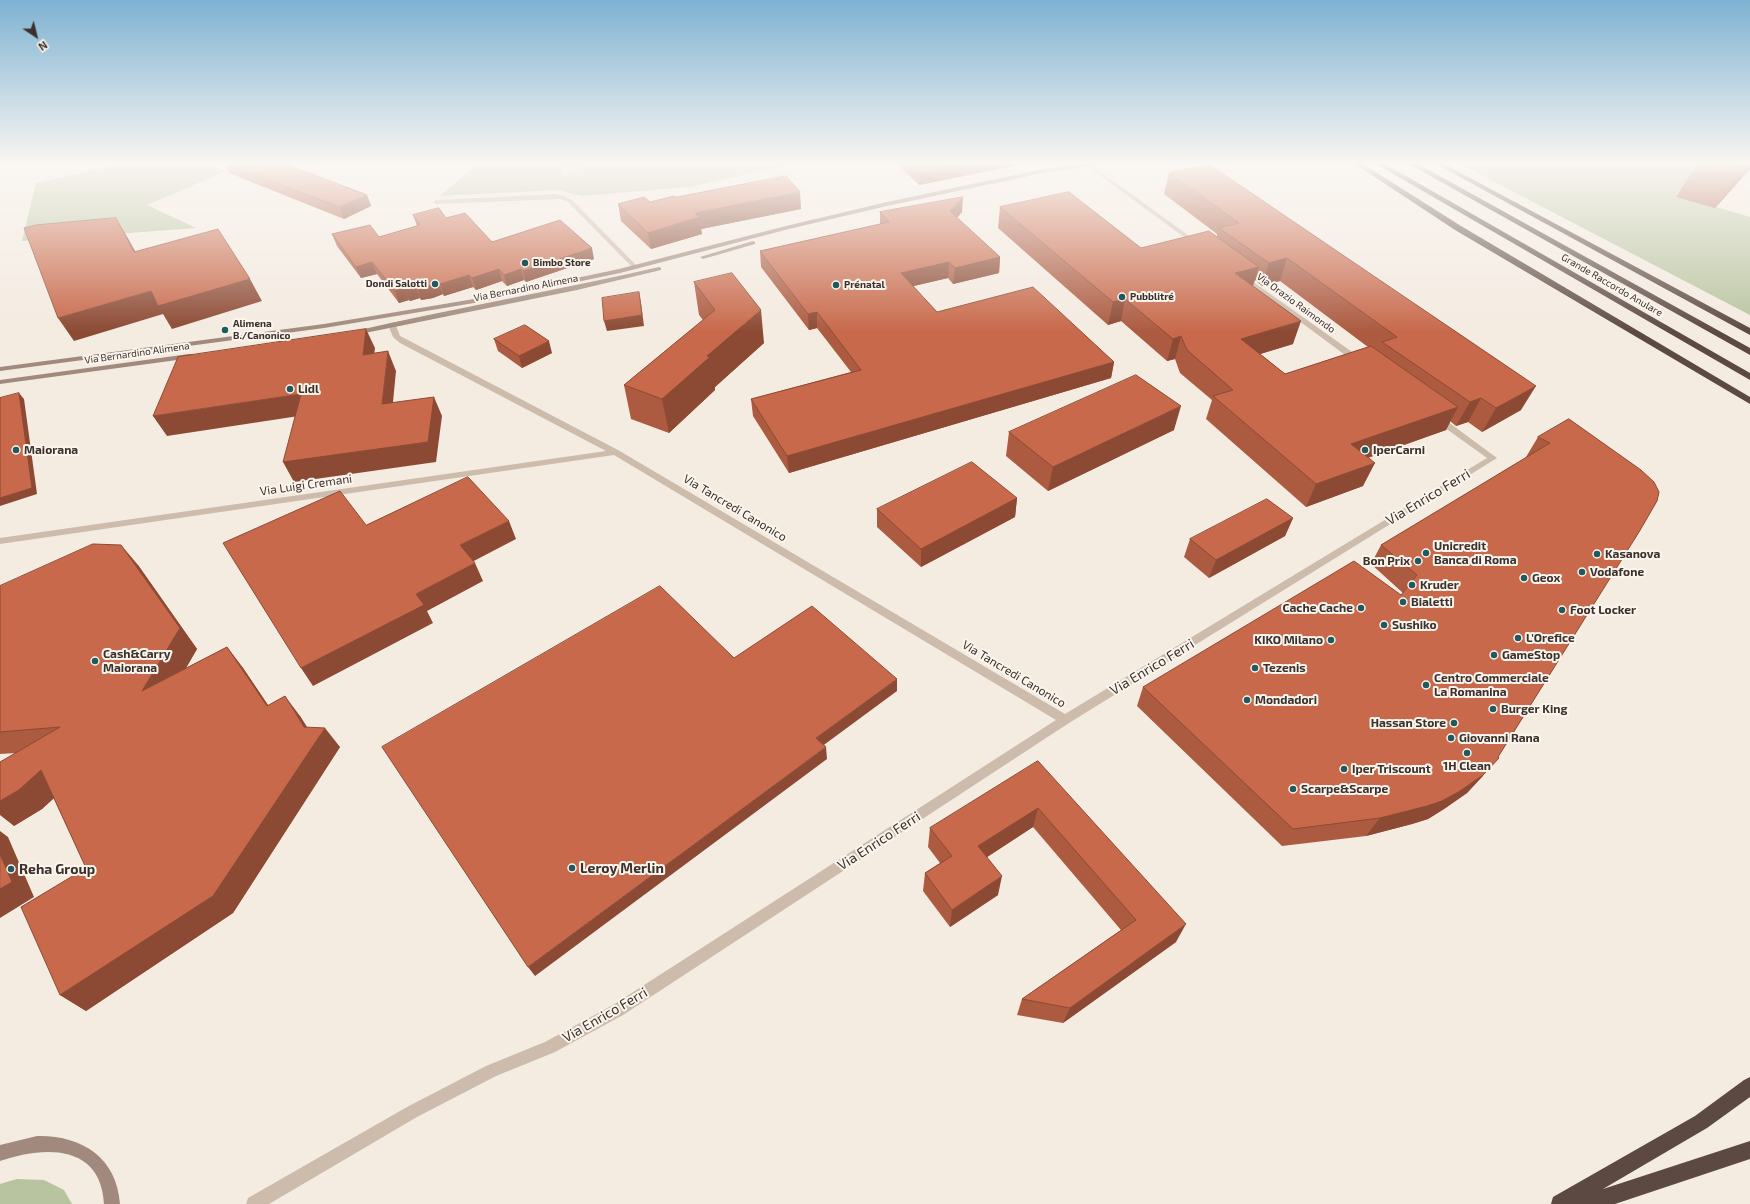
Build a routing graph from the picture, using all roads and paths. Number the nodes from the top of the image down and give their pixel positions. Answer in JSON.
{"nodes":[{"id":1,"x":590,"y":220,"type":"edge"},
{"id":2,"x":816,"y":220,"type":"edge"},
{"id":3,"x":844,"y":220,"type":"edge"},
{"id":4,"x":1165,"y":220,"type":"edge"},
{"id":5,"x":1446,"y":220,"type":"edge"},
{"id":6,"x":1478,"y":220,"type":"edge"},
{"id":7,"x":1514,"y":220,"type":"edge"},
{"id":8,"x":1543,"y":220,"type":"edge"},
{"id":9,"x":1206,"y":250,"type":"edge"},
{"id":10,"x":636,"y":268,"type":"junction"},
{"id":11,"x":1238,"y":273,"type":"edge"},
{"id":12,"x":392,"y":325,"type":"junction"},
{"id":13,"x":1750,"y":332,"type":"edge"},
{"id":14,"x":345,"y":335,"type":"edge"},
{"id":15,"x":1750,"y":352,"type":"edge"},
{"id":16,"x":198,"y":355,"type":"edge"},
{"id":17,"x":1365,"y":366,"type":"edge"},
{"id":18,"x":0,"y":369,"type":"edge"},
{"id":19,"x":1750,"y":377,"type":"edge"},
{"id":20,"x":0,"y":382,"type":"edge"},
{"id":21,"x":1750,"y":401,"type":"edge"},
{"id":22,"x":1429,"y":412,"type":"edge"},
{"id":23,"x":615,"y":452,"type":"junction"},
{"id":24,"x":0,"y":541,"type":"edge"},
{"id":25,"x":1065,"y":720,"type":"junction"},
{"id":26,"x":1750,"y":1086,"type":"edge"},
{"id":27,"x":1750,"y":1150,"type":"edge"},
{"id":28,"x":0,"y":1153,"type":"edge"},
{"id":29,"x":112,"y":1201,"type":"edge"},
{"id":30,"x":254,"y":1204,"type":"edge"},
{"id":31,"x":1560,"y":1204,"type":"edge"},
{"id":32,"x":1587,"y":1204,"type":"edge"}],
"edges":[{"from":1,"to":10,"type":"street"},
{"from":2,"to":10,"type":"street","name":"Via Bernardino Alimena"},
{"from":3,"to":12,"type":"street","name":"Via Bernardino Alimena"},
{"from":4,"to":9,"type":"street"},
{"from":5,"to":21,"type":"highway"},
{"from":6,"to":19,"type":"highway","name":"Grande Raccordo Anulare"},
{"from":7,"to":15,"type":"highway","name":"Grande Raccordo Anulare"},
{"from":8,"to":13,"type":"highway"},
{"from":10,"to":18,"type":"street","name":"Via Bernardino Alimena"},
{"from":11,"to":17,"type":"street","name":"Via Orazio Raimondo"},
{"from":12,"to":14,"type":"street","name":"Via Bernardino Alimena"},
{"from":12,"to":23,"type":"street","name":"Via Tancredi Canonico"},
{"from":16,"to":20,"type":"street","name":"Via Bernardino Alimena"},
{"from":22,"to":25,"type":"street","name":"Via Enrico Ferri"},
{"from":23,"to":24,"type":"street","name":"Via Luigi Cremani"},
{"from":23,"to":25,"type":"street","name":"Via Tancredi Canonico"},
{"from":25,"to":30,"type":"street","name":"Via Enrico Ferri"},
{"from":26,"to":31,"type":"highway"},
{"from":27,"to":32,"type":"highway"},
{"from":28,"to":29,"type":"street"}]}
